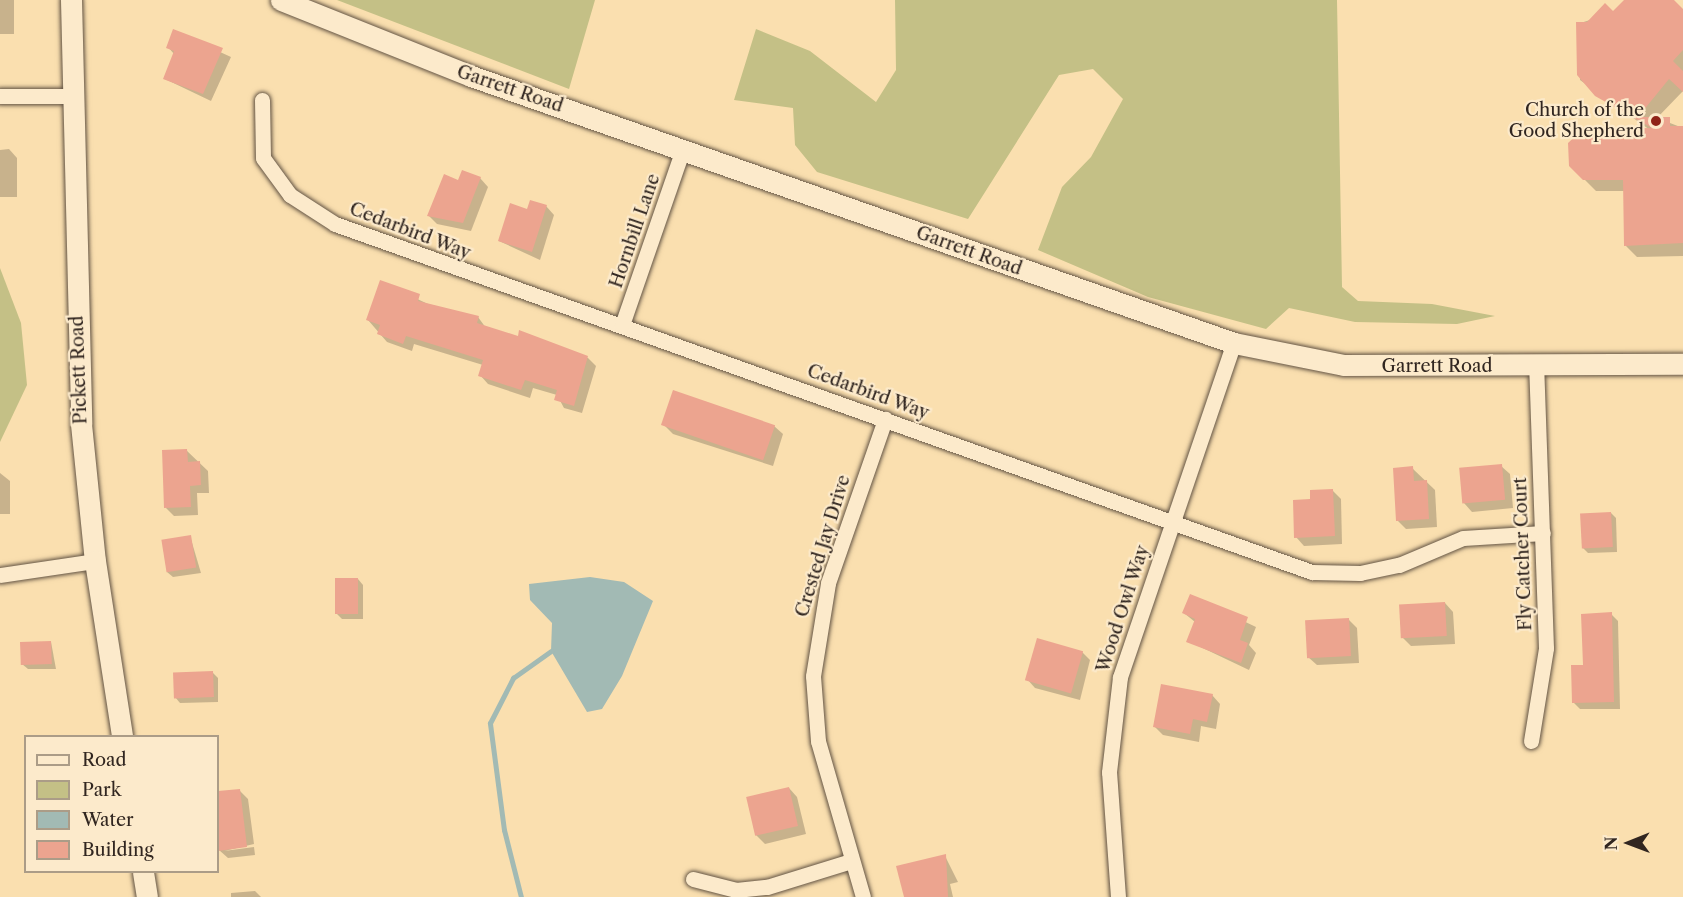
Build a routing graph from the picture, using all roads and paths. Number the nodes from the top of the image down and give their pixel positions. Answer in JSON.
{"nodes":[{"id":1,"x":71,"y":0,"type":"edge"},
{"id":2,"x":281,"y":0,"type":"edge"},
{"id":3,"x":0,"y":96,"type":"edge"},
{"id":4,"x":72,"y":96,"type":"junction"},
{"id":5,"x":262,"y":100,"type":"dead end"},
{"id":6,"x":682,"y":149,"type":"junction"},
{"id":7,"x":622,"y":325,"type":"junction"},
{"id":8,"x":1234,"y":344,"type":"junction"},
{"id":9,"x":1683,"y":364,"type":"edge"},
{"id":10,"x":1536,"y":365,"type":"junction"},
{"id":11,"x":885,"y":418,"type":"junction"},
{"id":12,"x":1172,"y":521,"type":"junction"},
{"id":13,"x":1543,"y":533,"type":"junction"},
{"id":14,"x":95,"y":561,"type":"junction"},
{"id":15,"x":0,"y":575,"type":"edge"},
{"id":16,"x":122,"y":735,"type":"edge"},
{"id":17,"x":1531,"y":741,"type":"dead end"},
{"id":18,"x":851,"y":861,"type":"junction"},
{"id":19,"x":143,"y":873,"type":"edge"},
{"id":20,"x":693,"y":879,"type":"dead end"},
{"id":21,"x":147,"y":897,"type":"edge"},
{"id":22,"x":862,"y":897,"type":"edge"},
{"id":23,"x":1118,"y":897,"type":"edge"}],
"edges":[{"from":1,"to":4,"type":"street","name":"Pickett Road"},
{"from":2,"to":6,"type":"street","name":"Garrett Road"},
{"from":3,"to":4,"type":"street"},
{"from":4,"to":14,"type":"street","name":"Pickett Road"},
{"from":5,"to":7,"type":"street","name":"Cedarbird Way"},
{"from":6,"to":7,"type":"street","name":"Hornbill Lane"},
{"from":6,"to":8,"type":"street","name":"Garrett Road"},
{"from":7,"to":11,"type":"street","name":"Cedarbird Way"},
{"from":8,"to":10,"type":"street","name":"Garrett Road"},
{"from":8,"to":12,"type":"street","name":"Wood Owl Way"},
{"from":9,"to":10,"type":"street","name":"Garrett Road"},
{"from":10,"to":13,"type":"street","name":"Fly Catcher Court"},
{"from":11,"to":12,"type":"street","name":"Cedarbird Way"},
{"from":11,"to":18,"type":"street","name":"Crested Jay Drive"},
{"from":12,"to":13,"type":"street","name":"Cedarbird Way"},
{"from":12,"to":23,"type":"street","name":"Wood Owl Way"},
{"from":13,"to":17,"type":"street","name":"Fly Catcher Court"},
{"from":14,"to":15,"type":"street"},
{"from":14,"to":16,"type":"street","name":"Pickett Road"},
{"from":18,"to":20,"type":"street"},
{"from":18,"to":22,"type":"street","name":"Crested Jay Drive"},
{"from":19,"to":21,"type":"street"}]}
